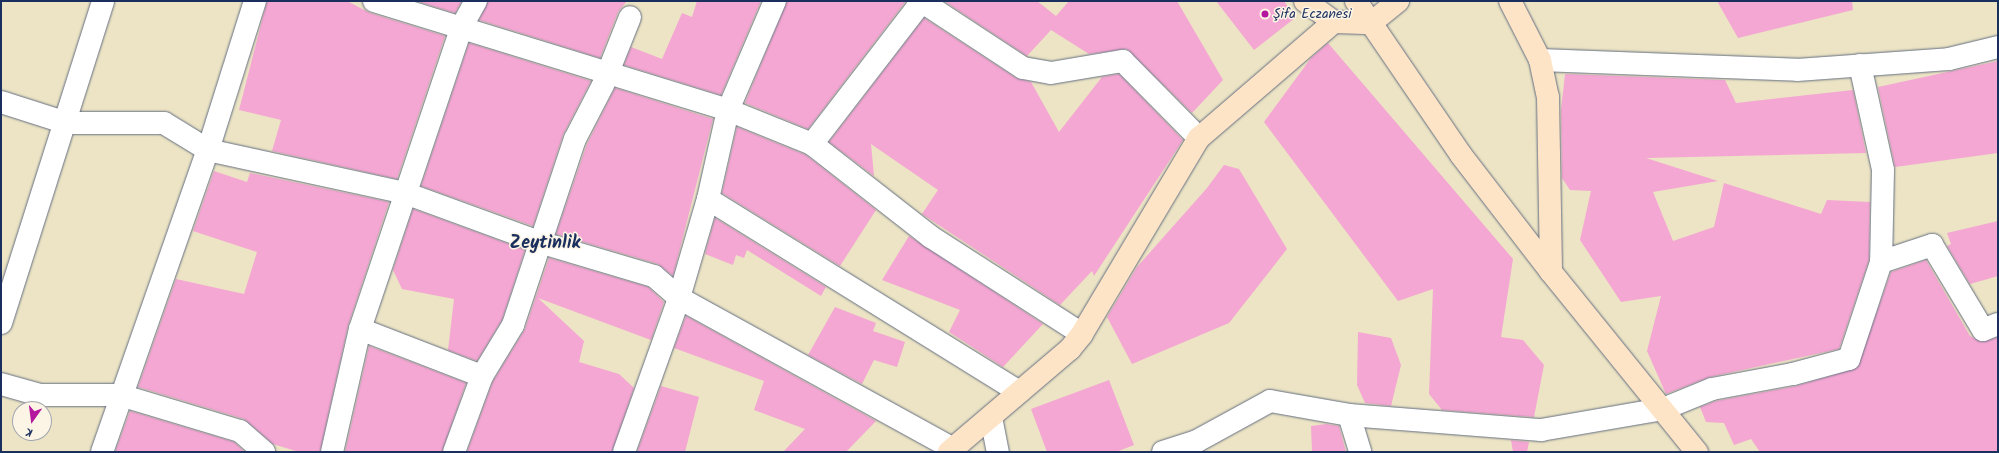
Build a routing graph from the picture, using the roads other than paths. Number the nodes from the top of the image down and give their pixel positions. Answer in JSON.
{"nodes":[{"id":1,"x":103,"y":1,"type":"edge"},
{"id":2,"x":255,"y":1,"type":"edge"},
{"id":3,"x":374,"y":1,"type":"edge"},
{"id":4,"x":476,"y":1,"type":"edge"},
{"id":5,"x":775,"y":1,"type":"edge"},
{"id":6,"x":922,"y":1,"type":"edge"},
{"id":7,"x":1305,"y":1,"type":"edge"},
{"id":8,"x":1356,"y":1,"type":"edge"},
{"id":9,"x":1398,"y":1,"type":"edge"},
{"id":10,"x":1510,"y":1,"type":"edge"},
{"id":11,"x":630,"y":17,"type":"dead end"},
{"id":12,"x":1334,"y":22,"type":"junction"},
{"id":13,"x":1371,"y":23,"type":"junction"},
{"id":14,"x":462,"y":26,"type":"junction"},
{"id":15,"x":1998,"y":47,"type":"edge"},
{"id":16,"x":1540,"y":60,"type":"junction"},
{"id":17,"x":1860,"y":66,"type":"junction"},
{"id":18,"x":607,"y":72,"type":"junction"},
{"id":19,"x":1,"y":102,"type":"edge"},
{"id":20,"x":728,"y":110,"type":"junction"},
{"id":21,"x":67,"y":123,"type":"junction"},
{"id":22,"x":1199,"y":138,"type":"junction"},
{"id":23,"x":812,"y":144,"type":"junction"},
{"id":24,"x":208,"y":150,"type":"junction"},
{"id":25,"x":404,"y":193,"type":"junction"},
{"id":26,"x":708,"y":199,"type":"junction"},
{"id":27,"x":539,"y":242,"type":"junction"},
{"id":28,"x":1881,"y":262,"type":"junction"},
{"id":29,"x":1551,"y":272,"type":"junction"},
{"id":30,"x":679,"y":298,"type":"junction"},
{"id":31,"x":1,"y":323,"type":"edge"},
{"id":32,"x":1998,"y":324,"type":"edge"},
{"id":33,"x":360,"y":329,"type":"junction"},
{"id":34,"x":1082,"y":334,"type":"junction"},
{"id":35,"x":482,"y":376,"type":"junction"},
{"id":36,"x":1,"y":384,"type":"edge"},
{"id":37,"x":1020,"y":392,"type":"junction"},
{"id":38,"x":120,"y":395,"type":"junction"},
{"id":39,"x":1663,"y":409,"type":"junction"},
{"id":40,"x":1348,"y":416,"type":"junction"},
{"id":41,"x":991,"y":417,"type":"junction"},
{"id":42,"x":1198,"y":446,"type":"edge"},
{"id":43,"x":951,"y":451,"type":"edge"},
{"id":44,"x":102,"y":452,"type":"edge"},
{"id":45,"x":264,"y":452,"type":"edge"},
{"id":46,"x":332,"y":452,"type":"edge"},
{"id":47,"x":454,"y":452,"type":"edge"},
{"id":48,"x":624,"y":452,"type":"edge"},
{"id":49,"x":998,"y":452,"type":"edge"},
{"id":50,"x":1163,"y":452,"type":"edge"},
{"id":51,"x":1360,"y":452,"type":"edge"},
{"id":52,"x":1698,"y":452,"type":"edge"}],
"edges":[{"from":1,"to":21,"type":"street"},
{"from":2,"to":24,"type":"street"},
{"from":3,"to":14,"type":"street"},
{"from":4,"to":14,"type":"street"},
{"from":5,"to":20,"type":"street"},
{"from":6,"to":22,"type":"street"},
{"from":6,"to":23,"type":"street"},
{"from":7,"to":12,"type":"main road"},
{"from":8,"to":13,"type":"main road"},
{"from":9,"to":13,"type":"main road"},
{"from":10,"to":16,"type":"main road"},
{"from":11,"to":18,"type":"street"},
{"from":12,"to":13,"type":"main road"},
{"from":12,"to":22,"type":"main road"},
{"from":13,"to":29,"type":"main road"},
{"from":14,"to":18,"type":"street"},
{"from":14,"to":25,"type":"street"},
{"from":15,"to":17,"type":"street"},
{"from":16,"to":17,"type":"street"},
{"from":16,"to":29,"type":"main road"},
{"from":17,"to":28,"type":"street"},
{"from":18,"to":20,"type":"street"},
{"from":18,"to":27,"type":"street"},
{"from":19,"to":21,"type":"street"},
{"from":20,"to":23,"type":"street"},
{"from":20,"to":26,"type":"street"},
{"from":21,"to":24,"type":"street"},
{"from":21,"to":31,"type":"street"},
{"from":22,"to":34,"type":"main road"},
{"from":23,"to":34,"type":"street"},
{"from":24,"to":25,"type":"street"},
{"from":24,"to":38,"type":"street"},
{"from":25,"to":27,"type":"street"},
{"from":25,"to":33,"type":"street"},
{"from":26,"to":30,"type":"street"},
{"from":26,"to":37,"type":"street"},
{"from":27,"to":30,"type":"street"},
{"from":27,"to":35,"type":"street"},
{"from":28,"to":32,"type":"street"},
{"from":28,"to":39,"type":"street"},
{"from":29,"to":39,"type":"main road"},
{"from":30,"to":43,"type":"street"},
{"from":30,"to":48,"type":"street"},
{"from":33,"to":35,"type":"street"},
{"from":33,"to":46,"type":"street"},
{"from":34,"to":37,"type":"main road"},
{"from":35,"to":47,"type":"street"},
{"from":36,"to":38,"type":"street"},
{"from":37,"to":41,"type":"main road"},
{"from":38,"to":44,"type":"street"},
{"from":38,"to":45,"type":"street"},
{"from":39,"to":40,"type":"street"},
{"from":39,"to":52,"type":"main road"},
{"from":40,"to":42,"type":"street"},
{"from":40,"to":51,"type":"street"},
{"from":41,"to":43,"type":"main road"},
{"from":41,"to":49,"type":"street"},
{"from":42,"to":50,"type":"street"}]}
